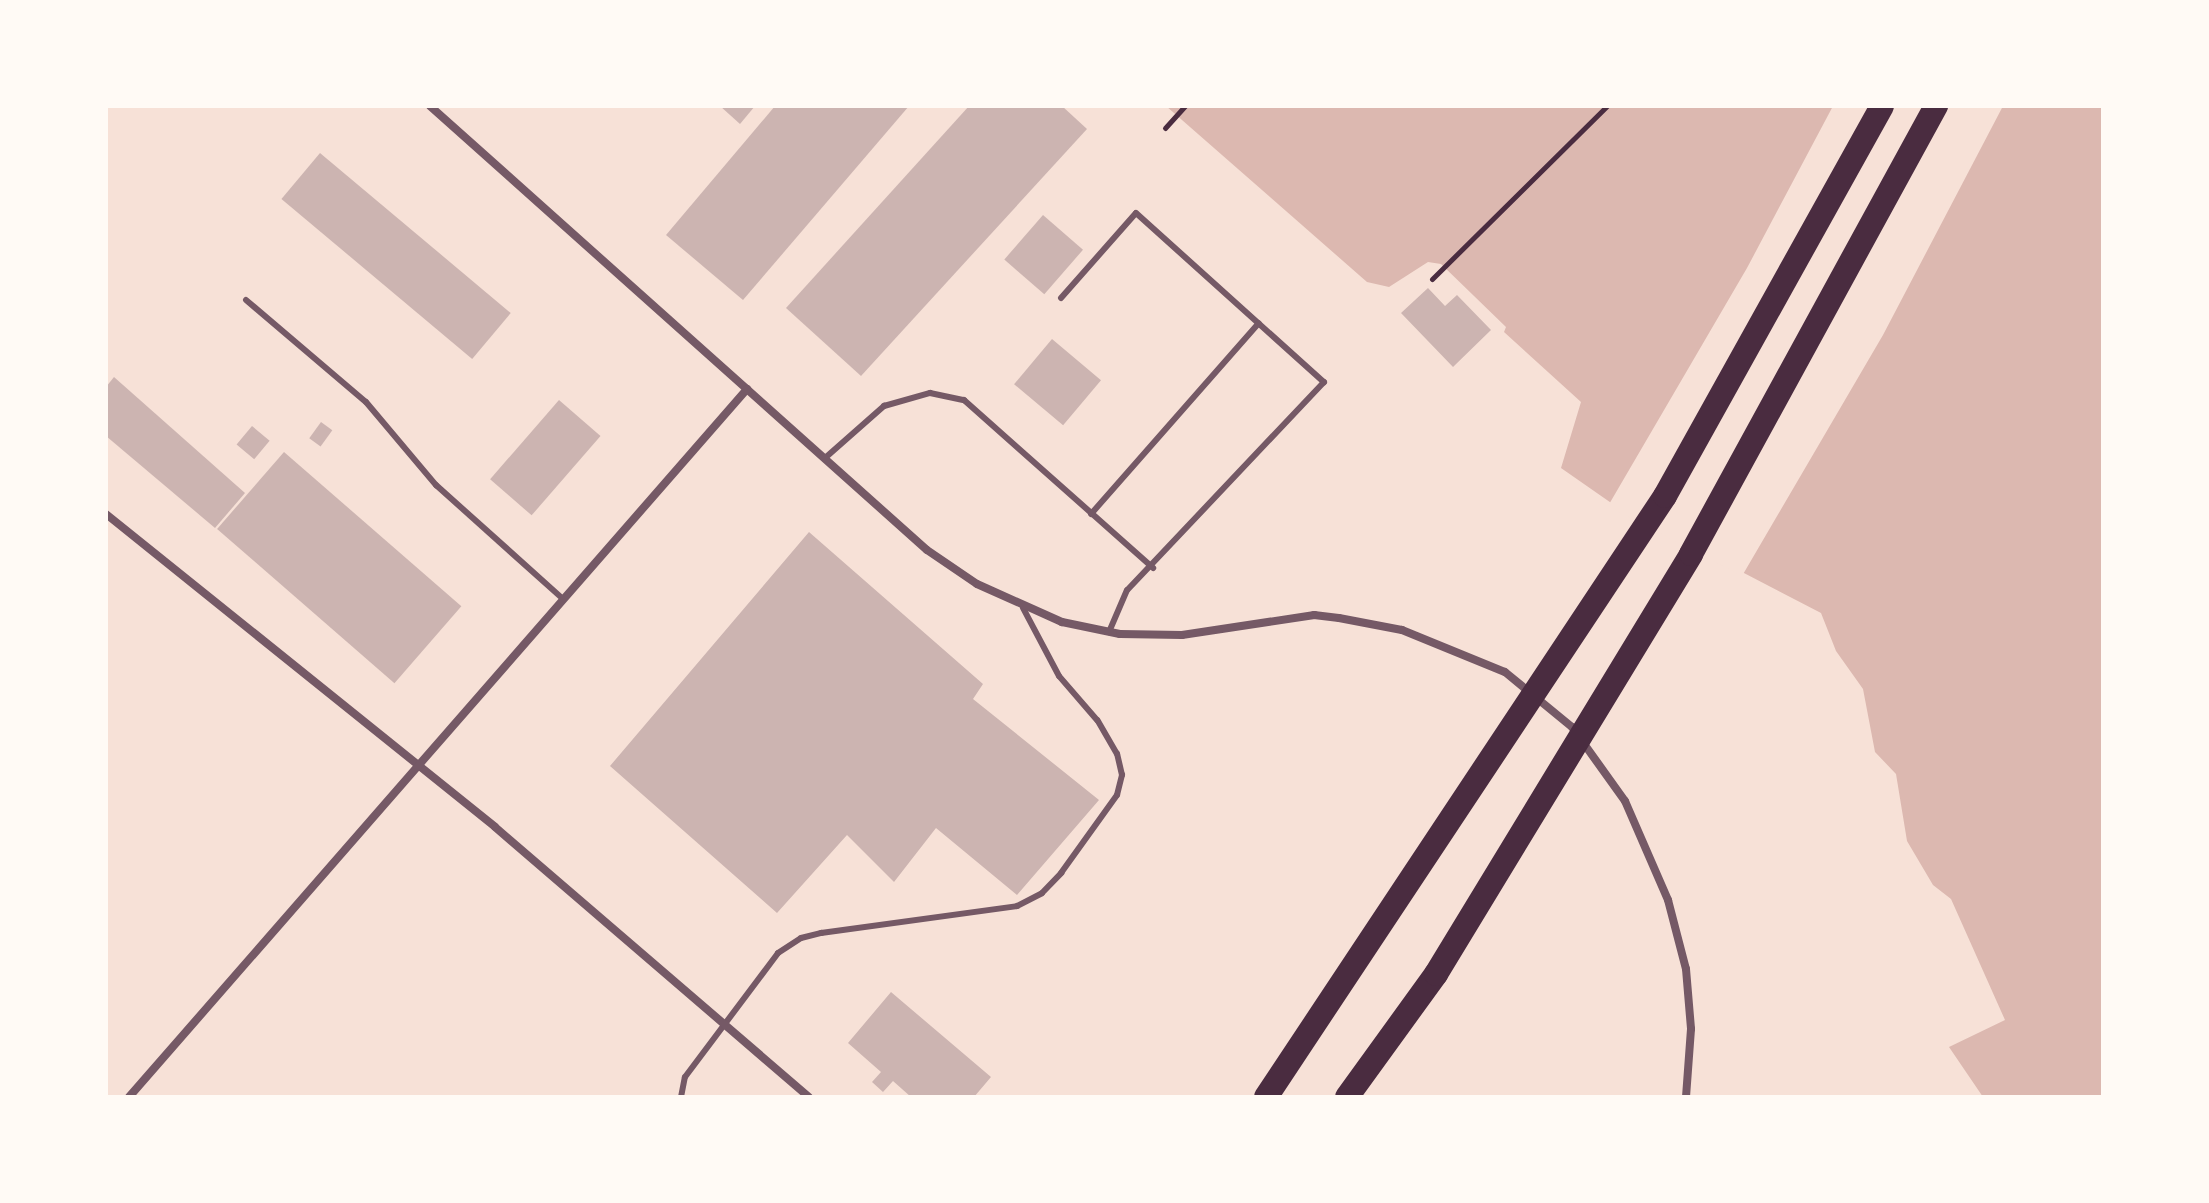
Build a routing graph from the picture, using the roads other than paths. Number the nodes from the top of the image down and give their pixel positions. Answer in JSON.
{"nodes":[{"id":1,"x":430,"y":106,"type":"edge"},
{"id":2,"x":1882,"y":106,"type":"edge"},
{"id":3,"x":1936,"y":106,"type":"edge"},
{"id":4,"x":1061,"y":298,"type":"dead end"},
{"id":5,"x":246,"y":300,"type":"dead end"},
{"id":6,"x":1259,"y":323,"type":"junction"},
{"id":7,"x":747,"y":389,"type":"junction"},
{"id":8,"x":825,"y":458,"type":"junction"},
{"id":9,"x":106,"y":514,"type":"edge"},
{"id":10,"x":1091,"y":514,"type":"junction"},
{"id":11,"x":1153,"y":568,"type":"junction"},
{"id":12,"x":562,"y":598,"type":"junction"},
{"id":13,"x":1023,"y":608,"type":"junction"},
{"id":14,"x":1109,"y":632,"type":"junction"},
{"id":15,"x":417,"y":763,"type":"junction"},
{"id":16,"x":724,"y":1024,"type":"junction"},
{"id":17,"x":129,"y":1097,"type":"edge"},
{"id":18,"x":681,"y":1097,"type":"edge"},
{"id":19,"x":809,"y":1097,"type":"edge"},
{"id":20,"x":1266,"y":1097,"type":"edge"},
{"id":21,"x":1347,"y":1097,"type":"edge"},
{"id":22,"x":1686,"y":1097,"type":"edge"}],
"edges":[{"from":1,"to":7,"type":"street"},
{"from":2,"to":20,"type":"highway"},
{"from":3,"to":21,"type":"highway"},
{"from":4,"to":6,"type":"lane"},
{"from":5,"to":12,"type":"lane"},
{"from":6,"to":10,"type":"lane"},
{"from":6,"to":11,"type":"lane"},
{"from":7,"to":8,"type":"street"},
{"from":7,"to":12,"type":"street"},
{"from":8,"to":10,"type":"lane"},
{"from":8,"to":13,"type":"street"},
{"from":9,"to":15,"type":"street"},
{"from":10,"to":11,"type":"lane"},
{"from":11,"to":14,"type":"lane"},
{"from":12,"to":15,"type":"street"},
{"from":13,"to":14,"type":"street"},
{"from":13,"to":16,"type":"lane"},
{"from":14,"to":22,"type":"street"},
{"from":15,"to":16,"type":"street"},
{"from":15,"to":17,"type":"street"},
{"from":16,"to":18,"type":"lane"},
{"from":16,"to":19,"type":"street"}]}
